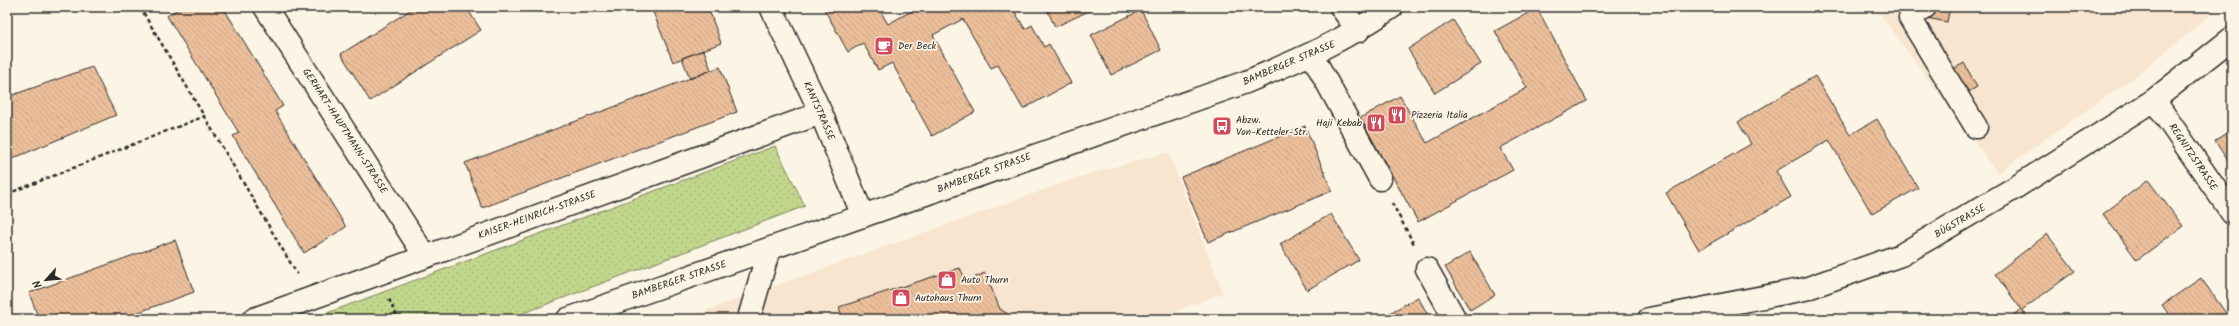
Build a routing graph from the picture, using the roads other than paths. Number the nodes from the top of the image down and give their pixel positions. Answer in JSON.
{"nodes":[{"id":1,"x":265,"y":7,"type":"edge"},
{"id":2,"x":771,"y":7,"type":"edge"},
{"id":3,"x":1341,"y":7,"type":"edge"},
{"id":4,"x":1392,"y":7,"type":"edge"},
{"id":5,"x":1925,"y":7,"type":"edge"},
{"id":6,"x":1358,"y":31,"type":"junction"},
{"id":7,"x":2232,"y":38,"type":"edge"},
{"id":8,"x":1312,"y":55,"type":"junction"},
{"id":9,"x":2154,"y":100,"type":"junction"},
{"id":10,"x":821,"y":113,"type":"junction"},
{"id":11,"x":1976,"y":127,"type":"dead end"},
{"id":12,"x":1380,"y":179,"type":"road end"},
{"id":13,"x":2232,"y":213,"type":"edge"},
{"id":14,"x":863,"y":216,"type":"junction"},
{"id":15,"x":769,"y":249,"type":"junction"},
{"id":16,"x":425,"y":256,"type":"junction"},
{"id":17,"x":1427,"y":269,"type":"road end"},
{"id":18,"x":749,"y":318,"type":"dead end"},
{"id":19,"x":254,"y":319,"type":"edge"},
{"id":20,"x":568,"y":319,"type":"edge"},
{"id":21,"x":1456,"y":319,"type":"edge"},
{"id":22,"x":1649,"y":319,"type":"edge"}],
"edges":[{"from":1,"to":16,"type":"street","name":"GERHART-HAUPTMANN-STRASSE"},
{"from":2,"to":10,"type":"street","name":"KANTSTRASSE"},
{"from":3,"to":6,"type":"street"},
{"from":4,"to":6,"type":"street","name":"BAMBERGER STRASSE"},
{"from":5,"to":11,"type":"street"},
{"from":6,"to":8,"type":"street","name":"BAMBERGER STRASSE"},
{"from":7,"to":9,"type":"street","name":"BÜGSTRASSE"},
{"from":8,"to":12,"type":"street"},
{"from":8,"to":14,"type":"street","name":"BAMBERGER STRASSE"},
{"from":9,"to":13,"type":"street","name":"REGNITZSTRASSE"},
{"from":9,"to":22,"type":"street","name":"BÜGSTRASSE"},
{"from":10,"to":14,"type":"street","name":"KANTSTRASSE"},
{"from":10,"to":16,"type":"street","name":"KAISER-HEINRICH-STRASSE"},
{"from":14,"to":15,"type":"street","name":"BAMBERGER STRASSE"},
{"from":15,"to":18,"type":"street"},
{"from":15,"to":20,"type":"street","name":"BAMBERGER STRASSE"},
{"from":16,"to":19,"type":"street","name":"KAISER-HEINRICH-STRASSE"},
{"from":17,"to":21,"type":"street"}]}
